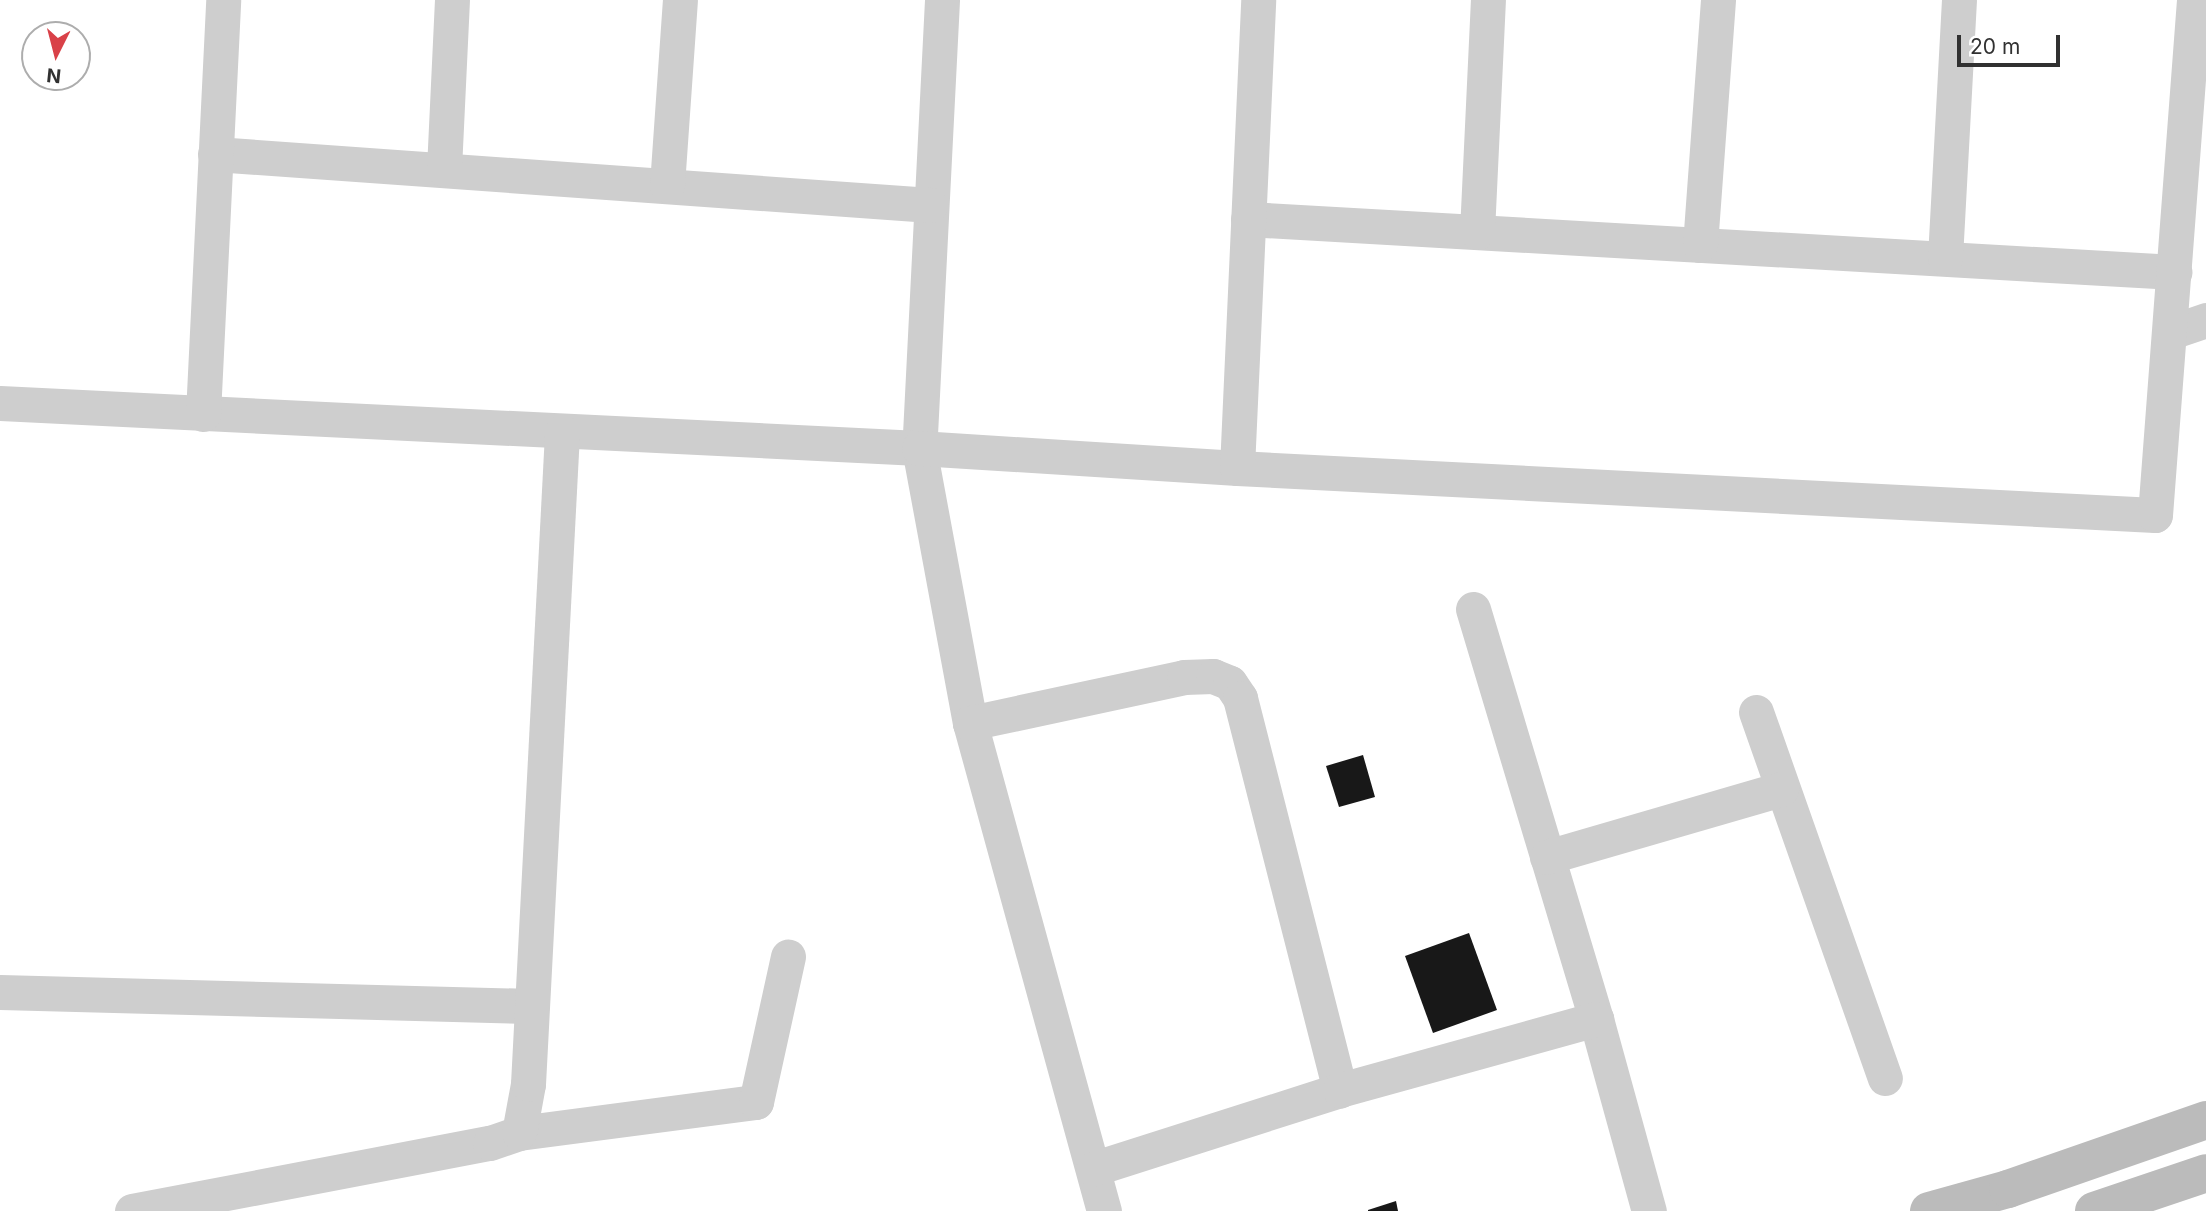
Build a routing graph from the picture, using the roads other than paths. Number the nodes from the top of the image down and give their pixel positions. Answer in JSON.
{"nodes":[{"id":1,"x":223,"y":0,"type":"edge"},
{"id":2,"x":452,"y":0,"type":"edge"},
{"id":3,"x":680,"y":0,"type":"edge"},
{"id":4,"x":942,"y":0,"type":"edge"},
{"id":5,"x":1258,"y":0,"type":"edge"},
{"id":6,"x":1488,"y":0,"type":"edge"},
{"id":7,"x":1718,"y":0,"type":"edge"},
{"id":8,"x":1959,"y":0,"type":"edge"},
{"id":9,"x":2194,"y":0,"type":"edge"},
{"id":10,"x":2197,"y":68,"type":"edge"},
{"id":11,"x":215,"y":154,"type":"junction"},
{"id":12,"x":444,"y":169,"type":"junction"},
{"id":13,"x":667,"y":185,"type":"junction"},
{"id":14,"x":930,"y":205,"type":"junction"},
{"id":15,"x":1248,"y":219,"type":"junction"},
{"id":16,"x":1478,"y":232,"type":"junction"},
{"id":17,"x":1700,"y":245,"type":"junction"},
{"id":18,"x":1945,"y":258,"type":"junction"},
{"id":19,"x":2174,"y":272,"type":"junction"},
{"id":20,"x":2206,"y":320,"type":"edge"},
{"id":21,"x":2171,"y":332,"type":"junction"},
{"id":22,"x":0,"y":403,"type":"edge"},
{"id":23,"x":203,"y":414,"type":"junction"},
{"id":24,"x":562,"y":432,"type":"junction"},
{"id":25,"x":919,"y":448,"type":"junction"},
{"id":26,"x":1237,"y":468,"type":"junction"},
{"id":27,"x":1473,"y":610,"type":"dead end"},
{"id":28,"x":1756,"y":712,"type":"dead end"},
{"id":29,"x":970,"y":723,"type":"junction"},
{"id":30,"x":1782,"y":789,"type":"junction"},
{"id":31,"x":1547,"y":857,"type":"junction"},
{"id":32,"x":788,"y":956,"type":"dead end"},
{"id":33,"x":0,"y":992,"type":"edge"},
{"id":34,"x":532,"y":1006,"type":"junction"},
{"id":35,"x":1596,"y":1019,"type":"junction"},
{"id":36,"x":1885,"y":1078,"type":"dead end"},
{"id":37,"x":1340,"y":1090,"type":"junction"},
{"id":38,"x":2206,"y":1120,"type":"edge"},
{"id":39,"x":519,"y":1133,"type":"junction"},
{"id":40,"x":1093,"y":1169,"type":"junction"},
{"id":41,"x":2206,"y":1173,"type":"edge"},
{"id":42,"x":2163,"y":1201,"type":"edge"},
{"id":43,"x":225,"y":1203,"type":"edge"},
{"id":44,"x":1941,"y":1209,"type":"edge"},
{"id":45,"x":132,"y":1211,"type":"edge"},
{"id":46,"x":1104,"y":1211,"type":"edge"},
{"id":47,"x":1649,"y":1211,"type":"edge"},
{"id":48,"x":2094,"y":1211,"type":"edge"}],
"edges":[{"from":1,"to":11,"type":"street"},
{"from":2,"to":12,"type":"street"},
{"from":3,"to":13,"type":"street"},
{"from":4,"to":14,"type":"street"},
{"from":5,"to":15,"type":"street"},
{"from":6,"to":16,"type":"street"},
{"from":7,"to":17,"type":"street"},
{"from":8,"to":18,"type":"street"},
{"from":9,"to":10,"type":"street"},
{"from":10,"to":19,"type":"street"},
{"from":11,"to":12,"type":"street"},
{"from":11,"to":23,"type":"street"},
{"from":12,"to":13,"type":"street"},
{"from":13,"to":14,"type":"street"},
{"from":14,"to":25,"type":"street"},
{"from":15,"to":16,"type":"street"},
{"from":15,"to":26,"type":"street"},
{"from":16,"to":17,"type":"street"},
{"from":17,"to":18,"type":"street"},
{"from":18,"to":19,"type":"street"},
{"from":19,"to":21,"type":"street"},
{"from":20,"to":21,"type":"street"},
{"from":21,"to":26,"type":"street"},
{"from":22,"to":23,"type":"street"},
{"from":23,"to":24,"type":"street"},
{"from":24,"to":25,"type":"street"},
{"from":24,"to":34,"type":"street"},
{"from":25,"to":26,"type":"street"},
{"from":25,"to":29,"type":"street"},
{"from":27,"to":31,"type":"street"},
{"from":28,"to":30,"type":"street"},
{"from":29,"to":37,"type":"street"},
{"from":29,"to":40,"type":"street"},
{"from":30,"to":31,"type":"street"},
{"from":30,"to":36,"type":"street"},
{"from":31,"to":35,"type":"street"},
{"from":32,"to":39,"type":"street"},
{"from":33,"to":34,"type":"street"},
{"from":34,"to":39,"type":"street"},
{"from":35,"to":37,"type":"street"},
{"from":35,"to":47,"type":"street"},
{"from":37,"to":40,"type":"street"},
{"from":38,"to":44,"type":"street"},
{"from":39,"to":43,"type":"street"},
{"from":40,"to":46,"type":"street"},
{"from":41,"to":42,"type":"street"},
{"from":42,"to":48,"type":"street"},
{"from":43,"to":45,"type":"street"}]}
